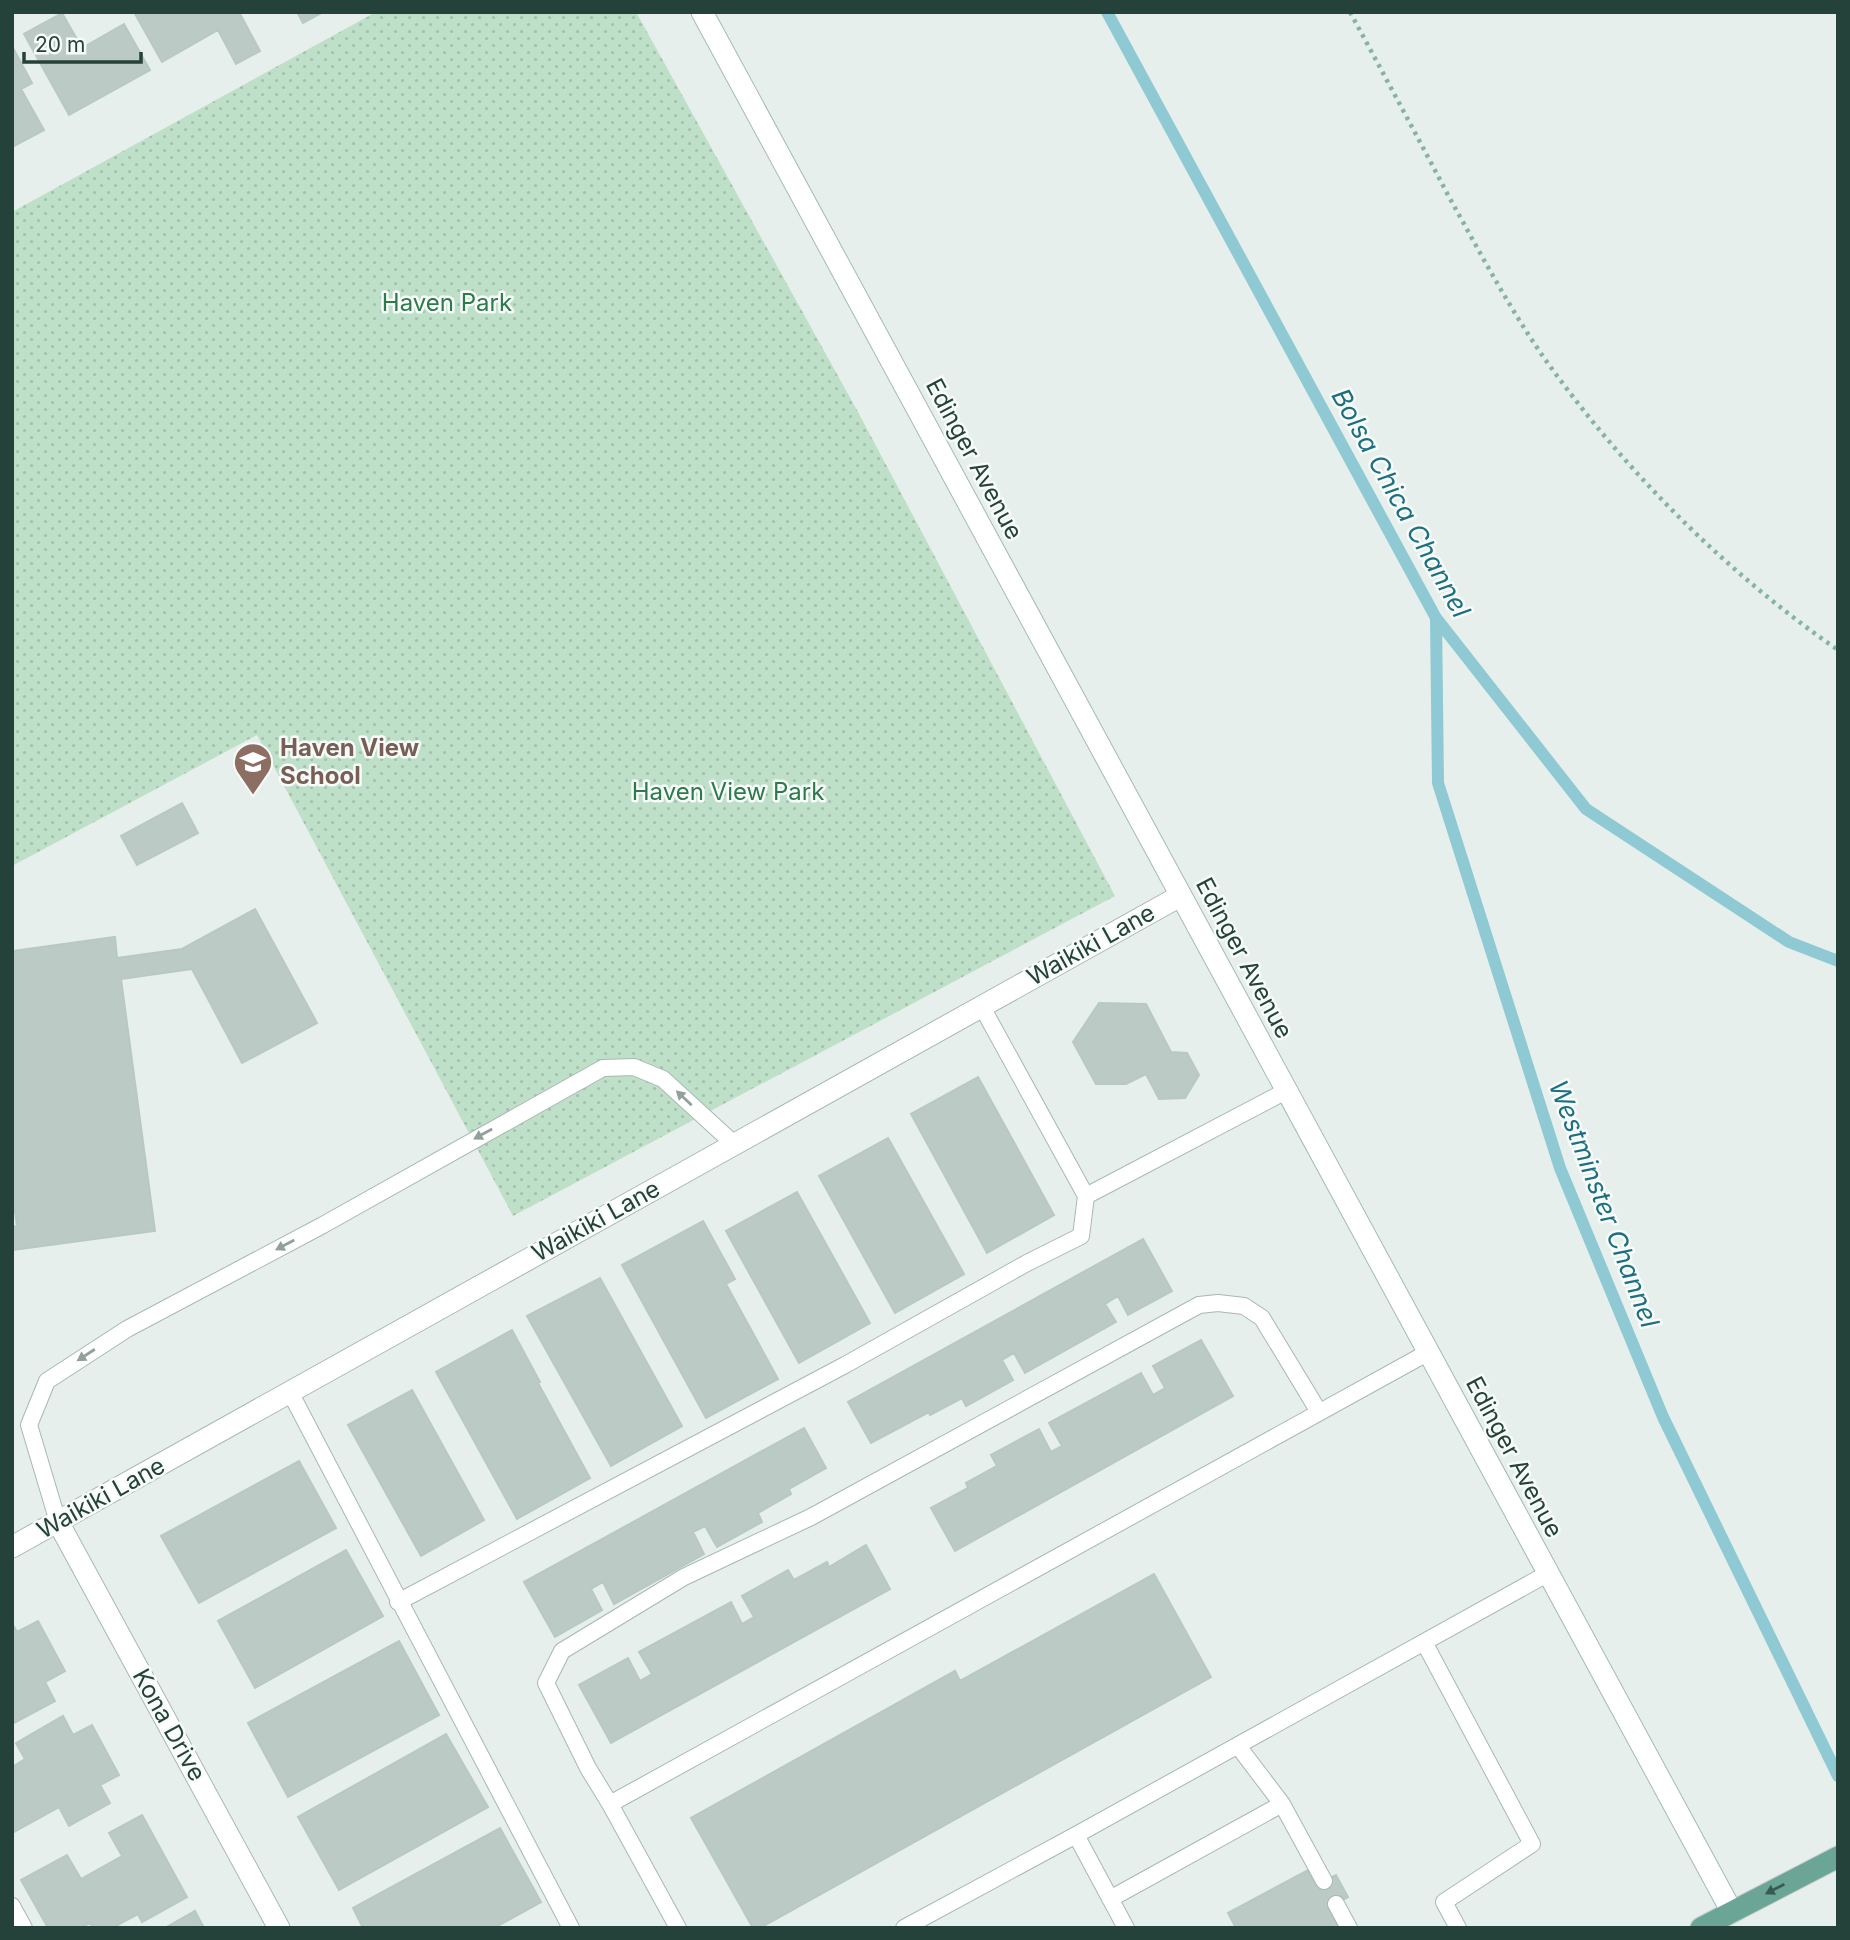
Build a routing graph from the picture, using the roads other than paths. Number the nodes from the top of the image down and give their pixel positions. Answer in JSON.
{"nodes":[{"id":1,"x":702,"y":12,"type":"edge"},
{"id":2,"x":1180,"y":896,"type":"junction"},
{"id":3,"x":982,"y":1007,"type":"junction"},
{"id":4,"x":1286,"y":1091,"type":"junction"},
{"id":5,"x":734,"y":1144,"type":"junction"},
{"id":6,"x":1086,"y":1196,"type":"junction"},
{"id":7,"x":1427,"y":1353,"type":"junction"},
{"id":8,"x":290,"y":1392,"type":"junction"},
{"id":9,"x":1319,"y":1412,"type":"junction"},
{"id":10,"x":58,"y":1522,"type":"junction"},
{"id":11,"x":12,"y":1547,"type":"edge"},
{"id":12,"x":1547,"y":1574,"type":"junction"},
{"id":13,"x":398,"y":1602,"type":"junction"},
{"id":14,"x":1424,"y":1642,"type":"junction"},
{"id":15,"x":1238,"y":1746,"type":"junction"},
{"id":16,"x":611,"y":1804,"type":"junction"},
{"id":17,"x":1282,"y":1804,"type":"junction"},
{"id":18,"x":1076,"y":1835,"type":"junction"},
{"id":19,"x":1838,"y":1857,"type":"edge"},
{"id":20,"x":1324,"y":1881,"type":"dead end"},
{"id":21,"x":1110,"y":1899,"type":"junction"},
{"id":22,"x":1336,"y":1904,"type":"dead end"},
{"id":23,"x":12,"y":1906,"type":"edge"},
{"id":24,"x":1736,"y":1920,"type":"edge"},
{"id":25,"x":24,"y":1928,"type":"edge"},
{"id":26,"x":279,"y":1928,"type":"edge"},
{"id":27,"x":571,"y":1928,"type":"edge"},
{"id":28,"x":678,"y":1928,"type":"edge"},
{"id":29,"x":904,"y":1928,"type":"edge"},
{"id":30,"x":1126,"y":1928,"type":"edge"},
{"id":31,"x":1349,"y":1928,"type":"edge"},
{"id":32,"x":1458,"y":1928,"type":"edge"},
{"id":33,"x":1701,"y":1928,"type":"edge"}],
"edges":[{"from":1,"to":2,"type":"main road","name":"Edinger Avenue"},
{"from":2,"to":3,"type":"main road","name":"Waikiki Lane"},
{"from":2,"to":4,"type":"main road","name":"Edinger Avenue"},
{"from":3,"to":5,"type":"main road","name":"Waikiki Lane"},
{"from":3,"to":6,"type":"lane"},
{"from":4,"to":6,"type":"lane"},
{"from":4,"to":7,"type":"main road","name":"Edinger Avenue"},
{"from":5,"to":8,"type":"main road","name":"Waikiki Lane"},
{"from":5,"to":10,"type":"lane","one_way":true},
{"from":6,"to":13,"type":"lane"},
{"from":7,"to":9,"type":"lane"},
{"from":7,"to":12,"type":"main road","name":"Edinger Avenue"},
{"from":8,"to":10,"type":"main road","name":"Waikiki Lane"},
{"from":8,"to":13,"type":"lane"},
{"from":9,"to":16,"type":"lane"},
{"from":9,"to":16,"type":"lane"},
{"from":10,"to":11,"type":"main road","name":"Waikiki Lane"},
{"from":10,"to":26,"type":"main road","name":"Kona Drive"},
{"from":12,"to":14,"type":"lane"},
{"from":12,"to":24,"type":"main road","name":"Edinger Avenue"},
{"from":13,"to":27,"type":"lane"},
{"from":14,"to":15,"type":"lane"},
{"from":14,"to":32,"type":"lane"},
{"from":15,"to":17,"type":"lane"},
{"from":15,"to":18,"type":"lane"},
{"from":16,"to":28,"type":"lane"},
{"from":17,"to":20,"type":"lane"},
{"from":17,"to":21,"type":"lane"},
{"from":18,"to":21,"type":"lane"},
{"from":18,"to":29,"type":"lane"},
{"from":19,"to":24,"type":"main road","one_way":true},
{"from":21,"to":30,"type":"lane"},
{"from":22,"to":31,"type":"lane"},
{"from":23,"to":25,"type":"lane"},
{"from":24,"to":33,"type":"main road"}]}
